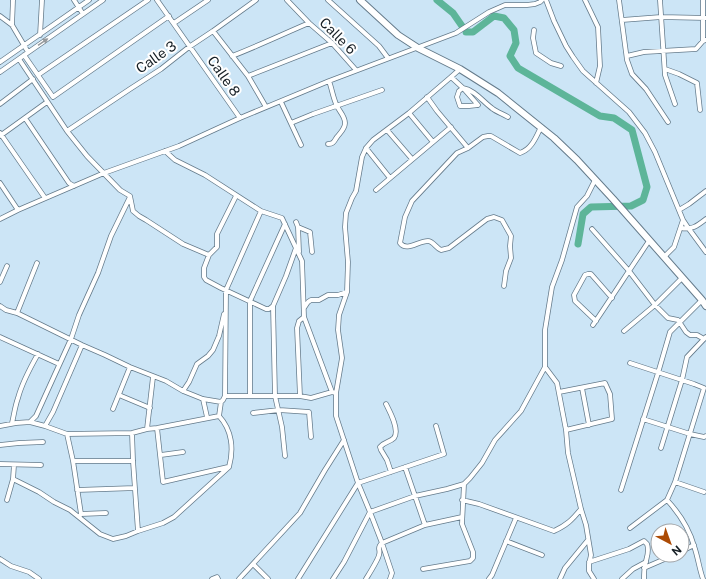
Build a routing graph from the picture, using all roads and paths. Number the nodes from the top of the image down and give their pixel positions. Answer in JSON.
{"nodes":[{"id":1,"x":13,"y":0,"type":"edge"},
{"id":2,"x":42,"y":0,"type":"edge"},
{"id":3,"x":74,"y":0,"type":"edge"},
{"id":4,"x":89,"y":0,"type":"edge"},
{"id":5,"x":103,"y":0,"type":"edge"},
{"id":6,"x":148,"y":0,"type":"edge"},
{"id":7,"x":158,"y":0,"type":"edge"},
{"id":8,"x":208,"y":0,"type":"edge"},
{"id":9,"x":256,"y":0,"type":"edge"},
{"id":10,"x":287,"y":0,"type":"edge"},
{"id":11,"x":328,"y":0,"type":"edge"},
{"id":12,"x":360,"y":0,"type":"edge"},
{"id":13,"x":546,"y":0,"type":"edge"},
{"id":14,"x":585,"y":0,"type":"edge"},
{"id":15,"x":619,"y":0,"type":"edge"},
{"id":16,"x":660,"y":0,"type":"edge"},
{"id":17,"x":703,"y":0,"type":"edge"},
{"id":18,"x":540,"y":1,"type":"edge"},
{"id":19,"x":79,"y":8,"type":"junction"},
{"id":20,"x":83,"y":14,"type":"junction"},
{"id":21,"x":0,"y":16,"type":"edge"},
{"id":22,"x":169,"y":16,"type":"junction"},
{"id":23,"x":661,"y":17,"type":"junction"},
{"id":24,"x":704,"y":18,"type":"edge"},
{"id":25,"x":622,"y":20,"type":"junction"},
{"id":26,"x":174,"y":23,"type":"junction"},
{"id":27,"x":309,"y":23,"type":"junction"},
{"id":28,"x":12,"y":25,"type":"junction"},
{"id":29,"x":534,"y":30,"type":"dead end"},
{"id":30,"x":213,"y":31,"type":"junction"},
{"id":31,"x":40,"y":35,"type":"junction"},
{"id":32,"x":704,"y":41,"type":"edge"},
{"id":33,"x":332,"y":43,"type":"junction"},
{"id":34,"x":25,"y":45,"type":"junction"},
{"id":35,"x":190,"y":47,"type":"junction"},
{"id":36,"x":418,"y":48,"type":"junction"},
{"id":37,"x":663,"y":51,"type":"junction"},
{"id":38,"x":28,"y":52,"type":"junction"},
{"id":39,"x":24,"y":55,"type":"junction"},
{"id":40,"x":232,"y":56,"type":"junction"},
{"id":41,"x":626,"y":56,"type":"junction"},
{"id":42,"x":388,"y":58,"type":"junction"},
{"id":43,"x":19,"y":59,"type":"junction"},
{"id":44,"x":1,"y":61,"type":"edge"},
{"id":45,"x":561,"y":66,"type":"dead end"},
{"id":46,"x":460,"y":69,"type":"junction"},
{"id":47,"x":665,"y":69,"type":"junction"},
{"id":48,"x":356,"y":70,"type":"junction"},
{"id":49,"x":0,"y":72,"type":"edge"},
{"id":50,"x":38,"y":75,"type":"junction"},
{"id":51,"x":248,"y":76,"type":"junction"},
{"id":52,"x":451,"y":77,"type":"junction"},
{"id":53,"x":33,"y":79,"type":"junction"},
{"id":54,"x":329,"y":81,"type":"junction"},
{"id":55,"x":596,"y":83,"type":"junction"},
{"id":56,"x":463,"y":88,"type":"junction"},
{"id":57,"x":382,"y":90,"type":"dead end"},
{"id":58,"x":427,"y":96,"type":"junction"},
{"id":59,"x":48,"y":102,"type":"junction"},
{"id":60,"x":281,"y":102,"type":"junction"},
{"id":61,"x":0,"y":104,"type":"edge"},
{"id":62,"x":675,"y":104,"type":"dead end"},
{"id":63,"x":337,"y":106,"type":"junction"},
{"id":64,"x":266,"y":107,"type":"junction"},
{"id":65,"x":700,"y":110,"type":"dead end"},
{"id":66,"x":409,"y":112,"type":"junction"},
{"id":67,"x":508,"y":117,"type":"dead end"},
{"id":68,"x":25,"y":118,"type":"junction"},
{"id":69,"x":240,"y":118,"type":"junction"},
{"id":70,"x":668,"y":122,"type":"dead end"},
{"id":71,"x":291,"y":124,"type":"junction"},
{"id":72,"x":451,"y":126,"type":"junction"},
{"id":73,"x":541,"y":127,"type":"junction"},
{"id":74,"x":387,"y":130,"type":"junction"},
{"id":75,"x":67,"y":131,"type":"junction"},
{"id":76,"x":0,"y":135,"type":"edge"},
{"id":77,"x":432,"y":142,"type":"junction"},
{"id":78,"x":328,"y":144,"type":"dead end"},
{"id":79,"x":302,"y":145,"type":"dead end"},
{"id":80,"x":366,"y":148,"type":"junction"},
{"id":81,"x":468,"y":148,"type":"junction"},
{"id":82,"x":165,"y":151,"type":"junction"},
{"id":83,"x":412,"y":159,"type":"junction"},
{"id":84,"x":104,"y":173,"type":"junction"},
{"id":85,"x":390,"y":178,"type":"junction"},
{"id":86,"x":594,"y":180,"type":"junction"},
{"id":87,"x":0,"y":183,"type":"edge"},
{"id":88,"x":74,"y":186,"type":"junction"},
{"id":89,"x":376,"y":190,"type":"dead end"},
{"id":90,"x":706,"y":192,"type":"edge"},
{"id":91,"x":130,"y":196,"type":"junction"},
{"id":92,"x":236,"y":196,"type":"junction"},
{"id":93,"x":45,"y":198,"type":"junction"},
{"id":94,"x":18,"y":210,"type":"junction"},
{"id":95,"x":679,"y":210,"type":"junction"},
{"id":96,"x":261,"y":211,"type":"junction"},
{"id":97,"x":0,"y":219,"type":"edge"},
{"id":98,"x":706,"y":219,"type":"edge"},
{"id":99,"x":683,"y":220,"type":"junction"},
{"id":100,"x":296,"y":222,"type":"dead end"},
{"id":101,"x":285,"y":224,"type":"junction"},
{"id":102,"x":298,"y":227,"type":"junction"},
{"id":103,"x":681,"y":228,"type":"junction"},
{"id":104,"x":592,"y":229,"type":"dead end"},
{"id":105,"x":688,"y":229,"type":"junction"},
{"id":106,"x":649,"y":241,"type":"junction"},
{"id":107,"x":296,"y":248,"type":"junction"},
{"id":108,"x":312,"y":252,"type":"dead end"},
{"id":109,"x":706,"y":252,"type":"edge"},
{"id":110,"x":209,"y":255,"type":"junction"},
{"id":111,"x":299,"y":255,"type":"junction"},
{"id":112,"x":664,"y":257,"type":"junction"},
{"id":113,"x":38,"y":263,"type":"dead end"},
{"id":114,"x":7,"y":266,"type":"dead end"},
{"id":115,"x":629,"y":271,"type":"junction"},
{"id":116,"x":682,"y":278,"type":"junction"},
{"id":117,"x":0,"y":280,"type":"edge"},
{"id":118,"x":504,"y":286,"type":"dead end"},
{"id":119,"x":224,"y":289,"type":"junction"},
{"id":120,"x":347,"y":292,"type":"junction"},
{"id":121,"x":612,"y":298,"type":"junction"},
{"id":122,"x":702,"y":300,"type":"junction"},
{"id":123,"x":250,"y":301,"type":"junction"},
{"id":124,"x":655,"y":305,"type":"junction"},
{"id":125,"x":0,"y":306,"type":"edge"},
{"id":126,"x":273,"y":306,"type":"junction"},
{"id":127,"x":706,"y":306,"type":"edge"},
{"id":128,"x":304,"y":309,"type":"junction"},
{"id":129,"x":17,"y":313,"type":"junction"},
{"id":130,"x":304,"y":317,"type":"junction"},
{"id":131,"x":680,"y":322,"type":"junction"},
{"id":132,"x":624,"y":331,"type":"dead end"},
{"id":133,"x":0,"y":337,"type":"edge"},
{"id":134,"x":705,"y":338,"type":"edge"},
{"id":135,"x":71,"y":339,"type":"junction"},
{"id":136,"x":82,"y":345,"type":"junction"},
{"id":137,"x":38,"y":354,"type":"junction"},
{"id":138,"x":630,"y":363,"type":"dead end"},
{"id":139,"x":59,"y":364,"type":"junction"},
{"id":140,"x":130,"y":368,"type":"junction"},
{"id":141,"x":545,"y":368,"type":"junction"},
{"id":142,"x":658,"y":373,"type":"junction"},
{"id":143,"x":153,"y":377,"type":"junction"},
{"id":144,"x":682,"y":380,"type":"junction"},
{"id":145,"x":582,"y":388,"type":"junction"},
{"id":146,"x":183,"y":392,"type":"junction"},
{"id":147,"x":559,"y":392,"type":"junction"},
{"id":148,"x":334,"y":393,"type":"junction"},
{"id":149,"x":119,"y":395,"type":"junction"},
{"id":150,"x":225,"y":396,"type":"junction"},
{"id":151,"x":250,"y":396,"type":"junction"},
{"id":152,"x":275,"y":396,"type":"junction"},
{"id":153,"x":300,"y":396,"type":"junction"},
{"id":154,"x":203,"y":399,"type":"junction"},
{"id":155,"x":221,"y":402,"type":"junction"},
{"id":156,"x":386,"y":404,"type":"dead end"},
{"id":157,"x":150,"y":408,"type":"junction"},
{"id":158,"x":113,"y":409,"type":"dead end"},
{"id":159,"x":279,"y":410,"type":"junction"},
{"id":160,"x":253,"y":413,"type":"dead end"},
{"id":161,"x":219,"y":416,"type":"junction"},
{"id":162,"x":207,"y":417,"type":"junction"},
{"id":163,"x":643,"y":419,"type":"junction"},
{"id":164,"x":30,"y":422,"type":"junction"},
{"id":165,"x":12,"y":423,"type":"junction"},
{"id":166,"x":589,"y":425,"type":"junction"},
{"id":167,"x":0,"y":426,"type":"edge"},
{"id":168,"x":45,"y":426,"type":"junction"},
{"id":169,"x":436,"y":426,"type":"dead end"},
{"id":170,"x":667,"y":427,"type":"junction"},
{"id":171,"x":157,"y":428,"type":"junction"},
{"id":172,"x":147,"y":429,"type":"junction"},
{"id":173,"x":566,"y":430,"type":"junction"},
{"id":174,"x":132,"y":433,"type":"junction"},
{"id":175,"x":67,"y":434,"type":"junction"},
{"id":176,"x":690,"y":434,"type":"junction"},
{"id":177,"x":706,"y":436,"type":"edge"},
{"id":178,"x":311,"y":437,"type":"dead end"},
{"id":179,"x":344,"y":440,"type":"junction"},
{"id":180,"x":43,"y":442,"type":"dead end"},
{"id":181,"x":0,"y":445,"type":"edge"},
{"id":182,"x":661,"y":448,"type":"dead end"},
{"id":183,"x":184,"y":452,"type":"dead end"},
{"id":184,"x":161,"y":455,"type":"junction"},
{"id":185,"x":285,"y":456,"type":"dead end"},
{"id":186,"x":73,"y":461,"type":"junction"},
{"id":187,"x":133,"y":461,"type":"junction"},
{"id":188,"x":0,"y":464,"type":"edge"},
{"id":189,"x":14,"y":465,"type":"junction"},
{"id":190,"x":41,"y":465,"type":"dead end"},
{"id":191,"x":230,"y":467,"type":"junction"},
{"id":192,"x":405,"y":467,"type":"junction"},
{"id":193,"x":391,"y":472,"type":"junction"},
{"id":194,"x":13,"y":479,"type":"junction"},
{"id":195,"x":358,"y":482,"type":"junction"},
{"id":196,"x":675,"y":482,"type":"junction"},
{"id":197,"x":464,"y":484,"type":"junction"},
{"id":198,"x":135,"y":488,"type":"junction"},
{"id":199,"x":77,"y":490,"type":"junction"},
{"id":200,"x":621,"y":490,"type":"dead end"},
{"id":201,"x":704,"y":492,"type":"dead end"},
{"id":202,"x":415,"y":496,"type":"junction"},
{"id":203,"x":7,"y":500,"type":"dead end"},
{"id":204,"x":462,"y":500,"type":"junction"},
{"id":205,"x":667,"y":500,"type":"junction"},
{"id":206,"x":581,"y":509,"type":"junction"},
{"id":207,"x":370,"y":512,"type":"junction"},
{"id":208,"x":106,"y":513,"type":"dead end"},
{"id":209,"x":80,"y":515,"type":"junction"},
{"id":210,"x":462,"y":517,"type":"junction"},
{"id":211,"x":516,"y":518,"type":"junction"},
{"id":212,"x":425,"y":525,"type":"junction"},
{"id":213,"x":630,"y":528,"type":"dead end"},
{"id":214,"x":138,"y":531,"type":"junction"},
{"id":215,"x":588,"y":540,"type":"junction"},
{"id":216,"x":506,"y":541,"type":"junction"},
{"id":217,"x":382,"y":543,"type":"junction"},
{"id":218,"x":694,"y":545,"type":"junction"},
{"id":219,"x":690,"y":547,"type":"edge"},
{"id":220,"x":542,"y":555,"type":"dead end"},
{"id":221,"x":0,"y":559,"type":"edge"},
{"id":222,"x":589,"y":562,"type":"junction"},
{"id":223,"x":646,"y":562,"type":"junction"},
{"id":224,"x":656,"y":563,"type":"edge"},
{"id":225,"x":253,"y":564,"type":"junction"},
{"id":226,"x":423,"y":568,"type":"dead end"},
{"id":227,"x":644,"y":568,"type":"junction"},
{"id":228,"x":40,"y":579,"type":"edge"},
{"id":229,"x":212,"y":579,"type":"edge"},
{"id":230,"x":218,"y":579,"type":"edge"},
{"id":231,"x":239,"y":579,"type":"edge"},
{"id":232,"x":268,"y":579,"type":"edge"},
{"id":233,"x":298,"y":579,"type":"edge"},
{"id":234,"x":333,"y":579,"type":"edge"},
{"id":235,"x":366,"y":579,"type":"edge"},
{"id":236,"x":390,"y":579,"type":"edge"},
{"id":237,"x":489,"y":579,"type":"edge"},
{"id":238,"x":560,"y":579,"type":"edge"},
{"id":239,"x":594,"y":579,"type":"edge"},
{"id":240,"x":622,"y":579,"type":"edge"},
{"id":241,"x":644,"y":579,"type":"edge"},
{"id":242,"x":703,"y":579,"type":"edge"}],
"edges":[{"from":1,"to":28,"type":"street"},
{"from":2,"to":31,"type":"street"},
{"from":3,"to":19,"type":"street"},
{"from":4,"to":19,"type":"street"},
{"from":5,"to":20,"type":"street"},
{"from":6,"to":50,"type":"street"},
{"from":7,"to":22,"type":"street","name":"Calle 8"},
{"from":8,"to":26,"type":"street"},
{"from":9,"to":30,"type":"street","name":"Calle 3"},
{"from":10,"to":27,"type":"street","name":"Calle 6"},
{"from":11,"to":42,"type":"street"},
{"from":12,"to":36,"type":"main road"},
{"from":13,"to":55,"type":"street"},
{"from":14,"to":55,"type":"street"},
{"from":15,"to":25,"type":"street"},
{"from":16,"to":23,"type":"street"},
{"from":17,"to":24,"type":"street"},
{"from":18,"to":36,"type":"street"},
{"from":19,"to":20,"type":"street"},
{"from":19,"to":31,"type":"street"},
{"from":38,"to":20,"type":"street","one_way":true},
{"from":21,"to":28,"type":"street"},
{"from":22,"to":26,"type":"street","name":"Calle 8"},
{"from":22,"to":50,"type":"street"},
{"from":23,"to":24,"type":"street"},
{"from":23,"to":25,"type":"street"},
{"from":23,"to":37,"type":"street"},
{"from":24,"to":32,"type":"street"},
{"from":25,"to":41,"type":"street"},
{"from":26,"to":35,"type":"street","name":"Calle 8"},
{"from":27,"to":33,"type":"street","name":"Calle 6"},
{"from":27,"to":40,"type":"street"},
{"from":28,"to":34,"type":"street"},
{"from":29,"to":45,"type":"street"},
{"from":30,"to":35,"type":"street","name":"Calle 3"},
{"from":30,"to":40,"type":"street"},
{"from":31,"to":34,"type":"street"},
{"from":32,"to":37,"type":"street"},
{"from":33,"to":48,"type":"street","name":"Calle 6"},
{"from":33,"to":51,"type":"street"},
{"from":34,"to":38,"type":"street"},
{"from":34,"to":44,"type":"street"},
{"from":35,"to":69,"type":"street","name":"Calle 8"},
{"from":35,"to":75,"type":"street","name":"Calle 3"},
{"from":36,"to":42,"type":"street"},
{"from":36,"to":46,"type":"main road"},
{"from":37,"to":41,"type":"street"},
{"from":37,"to":47,"type":"street"},
{"from":38,"to":39,"type":"street"},
{"from":39,"to":43,"type":"street"},
{"from":39,"to":50,"type":"street"},
{"from":40,"to":51,"type":"street"},
{"from":41,"to":70,"type":"street"},
{"from":42,"to":48,"type":"street"},
{"from":43,"to":49,"type":"street"},
{"from":43,"to":53,"type":"street"},
{"from":46,"to":52,"type":"street"},
{"from":46,"to":73,"type":"main road"},
{"from":47,"to":62,"type":"street"},
{"from":47,"to":65,"type":"street"},
{"from":48,"to":54,"type":"street"},
{"from":51,"to":64,"type":"street"},
{"from":52,"to":56,"type":"street"},
{"from":52,"to":58,"type":"street"},
{"from":53,"to":59,"type":"street"},
{"from":53,"to":61,"type":"street"},
{"from":54,"to":60,"type":"street"},
{"from":54,"to":63,"type":"street"},
{"from":55,"to":95,"type":"street"},
{"from":56,"to":56,"type":"street"},
{"from":56,"to":67,"type":"street"},
{"from":57,"to":63,"type":"street"},
{"from":58,"to":66,"type":"street"},
{"from":58,"to":72,"type":"street"},
{"from":59,"to":68,"type":"street"},
{"from":59,"to":75,"type":"street"},
{"from":60,"to":64,"type":"street"},
{"from":60,"to":71,"type":"street"},
{"from":63,"to":71,"type":"street"},
{"from":63,"to":78,"type":"street"},
{"from":64,"to":69,"type":"street"},
{"from":66,"to":74,"type":"street"},
{"from":66,"to":77,"type":"street"},
{"from":68,"to":76,"type":"street"},
{"from":68,"to":88,"type":"street"},
{"from":69,"to":82,"type":"street"},
{"from":71,"to":79,"type":"street"},
{"from":72,"to":77,"type":"street"},
{"from":72,"to":81,"type":"street"},
{"from":73,"to":81,"type":"street"},
{"from":73,"to":86,"type":"main road"},
{"from":74,"to":80,"type":"street"},
{"from":74,"to":83,"type":"street"},
{"from":75,"to":84,"type":"street"},
{"from":76,"to":93,"type":"street"},
{"from":77,"to":83,"type":"street"},
{"from":80,"to":85,"type":"street"},
{"from":80,"to":120,"type":"street"},
{"from":81,"to":118,"type":"street"},
{"from":82,"to":84,"type":"street"},
{"from":82,"to":92,"type":"street"},
{"from":83,"to":85,"type":"street"},
{"from":84,"to":88,"type":"street"},
{"from":84,"to":91,"type":"street"},
{"from":85,"to":89,"type":"street"},
{"from":86,"to":106,"type":"main road"},
{"from":86,"to":141,"type":"street"},
{"from":87,"to":94,"type":"street"},
{"from":88,"to":93,"type":"street"},
{"from":90,"to":95,"type":"street"},
{"from":91,"to":110,"type":"street"},
{"from":91,"to":135,"type":"street"},
{"from":92,"to":96,"type":"street"},
{"from":92,"to":110,"type":"street"},
{"from":93,"to":94,"type":"street"},
{"from":94,"to":97,"type":"street"},
{"from":95,"to":99,"type":"street"},
{"from":96,"to":101,"type":"street"},
{"from":96,"to":119,"type":"street"},
{"from":98,"to":105,"type":"street"},
{"from":99,"to":103,"type":"street"},
{"from":99,"to":105,"type":"street"},
{"from":100,"to":102,"type":"street"},
{"from":101,"to":107,"type":"street"},
{"from":101,"to":123,"type":"street"},
{"from":102,"to":108,"type":"street"},
{"from":102,"to":111,"type":"street"},
{"from":103,"to":105,"type":"street"},
{"from":103,"to":112,"type":"street"},
{"from":104,"to":115,"type":"street"},
{"from":105,"to":109,"type":"street"},
{"from":106,"to":112,"type":"main road"},
{"from":106,"to":115,"type":"street"},
{"from":107,"to":111,"type":"street"},
{"from":107,"to":126,"type":"street"},
{"from":110,"to":119,"type":"street"},
{"from":111,"to":128,"type":"street"},
{"from":112,"to":116,"type":"main road"},
{"from":113,"to":129,"type":"street"},
{"from":114,"to":117,"type":"street"},
{"from":115,"to":121,"type":"street"},
{"from":115,"to":124,"type":"street"},
{"from":116,"to":122,"type":"main road"},
{"from":116,"to":124,"type":"street"},
{"from":119,"to":123,"type":"street"},
{"from":119,"to":146,"type":"street"},
{"from":119,"to":150,"type":"street"},
{"from":120,"to":128,"type":"street"},
{"from":120,"to":148,"type":"street"},
{"from":121,"to":121,"type":"street"},
{"from":122,"to":127,"type":"main road"},
{"from":122,"to":131,"type":"street"},
{"from":123,"to":126,"type":"street"},
{"from":123,"to":151,"type":"street"},
{"from":124,"to":131,"type":"street"},
{"from":124,"to":132,"type":"street"},
{"from":125,"to":129,"type":"street"},
{"from":126,"to":152,"type":"street"},
{"from":128,"to":130,"type":"street"},
{"from":129,"to":135,"type":"street"},
{"from":130,"to":148,"type":"street"},
{"from":130,"to":153,"type":"street"},
{"from":131,"to":134,"type":"street"},
{"from":131,"to":142,"type":"street"},
{"from":133,"to":137,"type":"street"},
{"from":134,"to":144,"type":"street"},
{"from":135,"to":136,"type":"street"},
{"from":135,"to":139,"type":"street"},
{"from":136,"to":140,"type":"street"},
{"from":136,"to":168,"type":"street"},
{"from":137,"to":139,"type":"street"},
{"from":137,"to":165,"type":"street"},
{"from":138,"to":142,"type":"street"},
{"from":139,"to":164,"type":"street"},
{"from":140,"to":143,"type":"street"},
{"from":140,"to":149,"type":"street"},
{"from":141,"to":147,"type":"street"},
{"from":141,"to":197,"type":"street"},
{"from":142,"to":144,"type":"street"},
{"from":142,"to":163,"type":"street"},
{"from":143,"to":146,"type":"street"},
{"from":143,"to":157,"type":"street"},
{"from":144,"to":170,"type":"street"},
{"from":144,"to":176,"type":"street"},
{"from":145,"to":147,"type":"street"},
{"from":145,"to":166,"type":"street"},
{"from":145,"to":166,"type":"street"},
{"from":146,"to":154,"type":"street"},
{"from":147,"to":173,"type":"street"},
{"from":148,"to":153,"type":"street"},
{"from":148,"to":179,"type":"street"},
{"from":149,"to":157,"type":"street"},
{"from":149,"to":158,"type":"street"},
{"from":150,"to":151,"type":"street"},
{"from":150,"to":155,"type":"street"},
{"from":151,"to":152,"type":"street"},
{"from":152,"to":153,"type":"street"},
{"from":152,"to":159,"type":"street"},
{"from":154,"to":155,"type":"street"},
{"from":154,"to":162,"type":"street"},
{"from":155,"to":161,"type":"street"},
{"from":156,"to":193,"type":"street"},
{"from":157,"to":172,"type":"street"},
{"from":159,"to":160,"type":"street"},
{"from":159,"to":178,"type":"street"},
{"from":159,"to":185,"type":"street"},
{"from":161,"to":162,"type":"street"},
{"from":161,"to":191,"type":"street"},
{"from":162,"to":171,"type":"street"},
{"from":163,"to":170,"type":"street"},
{"from":163,"to":200,"type":"street"},
{"from":164,"to":165,"type":"street"},
{"from":164,"to":168,"type":"street"},
{"from":165,"to":167,"type":"street"},
{"from":166,"to":173,"type":"street"},
{"from":168,"to":175,"type":"street"},
{"from":169,"to":192,"type":"street"},
{"from":170,"to":176,"type":"street"},
{"from":170,"to":182,"type":"street"},
{"from":171,"to":172,"type":"street"},
{"from":171,"to":184,"type":"street"},
{"from":172,"to":174,"type":"street"},
{"from":173,"to":206,"type":"street"},
{"from":174,"to":175,"type":"street"},
{"from":174,"to":187,"type":"street"},
{"from":175,"to":186,"type":"street"},
{"from":176,"to":177,"type":"street"},
{"from":176,"to":196,"type":"street"},
{"from":179,"to":195,"type":"street"},
{"from":179,"to":225,"type":"street"},
{"from":180,"to":181,"type":"street"},
{"from":183,"to":184,"type":"street"},
{"from":184,"to":191,"type":"street"},
{"from":186,"to":187,"type":"street"},
{"from":186,"to":199,"type":"street"},
{"from":187,"to":198,"type":"street"},
{"from":188,"to":189,"type":"street"},
{"from":189,"to":190,"type":"street"},
{"from":189,"to":194,"type":"street"},
{"from":191,"to":214,"type":"street"},
{"from":192,"to":193,"type":"street"},
{"from":192,"to":202,"type":"street"},
{"from":193,"to":195,"type":"street"},
{"from":194,"to":203,"type":"street"},
{"from":194,"to":209,"type":"street"},
{"from":195,"to":207,"type":"street"},
{"from":195,"to":233,"type":"street"},
{"from":196,"to":201,"type":"street"},
{"from":196,"to":205,"type":"street"},
{"from":197,"to":202,"type":"street"},
{"from":197,"to":204,"type":"street"},
{"from":198,"to":199,"type":"street"},
{"from":198,"to":214,"type":"street"},
{"from":199,"to":209,"type":"street"},
{"from":202,"to":207,"type":"street"},
{"from":202,"to":212,"type":"street"},
{"from":204,"to":210,"type":"street"},
{"from":204,"to":211,"type":"street"},
{"from":205,"to":213,"type":"street"},
{"from":205,"to":218,"type":"street"},
{"from":206,"to":211,"type":"street"},
{"from":206,"to":215,"type":"street"},
{"from":207,"to":217,"type":"street"},
{"from":207,"to":234,"type":"street"},
{"from":208,"to":209,"type":"street"},
{"from":209,"to":214,"type":"street"},
{"from":210,"to":212,"type":"street"},
{"from":210,"to":226,"type":"street"},
{"from":211,"to":216,"type":"street"},
{"from":212,"to":217,"type":"street"},
{"from":215,"to":222,"type":"street"},
{"from":215,"to":238,"type":"street"},
{"from":216,"to":220,"type":"street"},
{"from":216,"to":237,"type":"street"},
{"from":217,"to":235,"type":"street"},
{"from":217,"to":236,"type":"street"},
{"from":218,"to":219,"type":"street"},
{"from":218,"to":242,"type":"street"},
{"from":221,"to":228,"type":"street"},
{"from":222,"to":223,"type":"street"},
{"from":222,"to":239,"type":"street"},
{"from":223,"to":227,"type":"street"},
{"from":223,"to":240,"type":"street"},
{"from":224,"to":227,"type":"street"},
{"from":225,"to":231,"type":"street"},
{"from":225,"to":232,"type":"street"},
{"from":227,"to":241,"type":"street"},
{"from":229,"to":230,"type":"street"}]}
